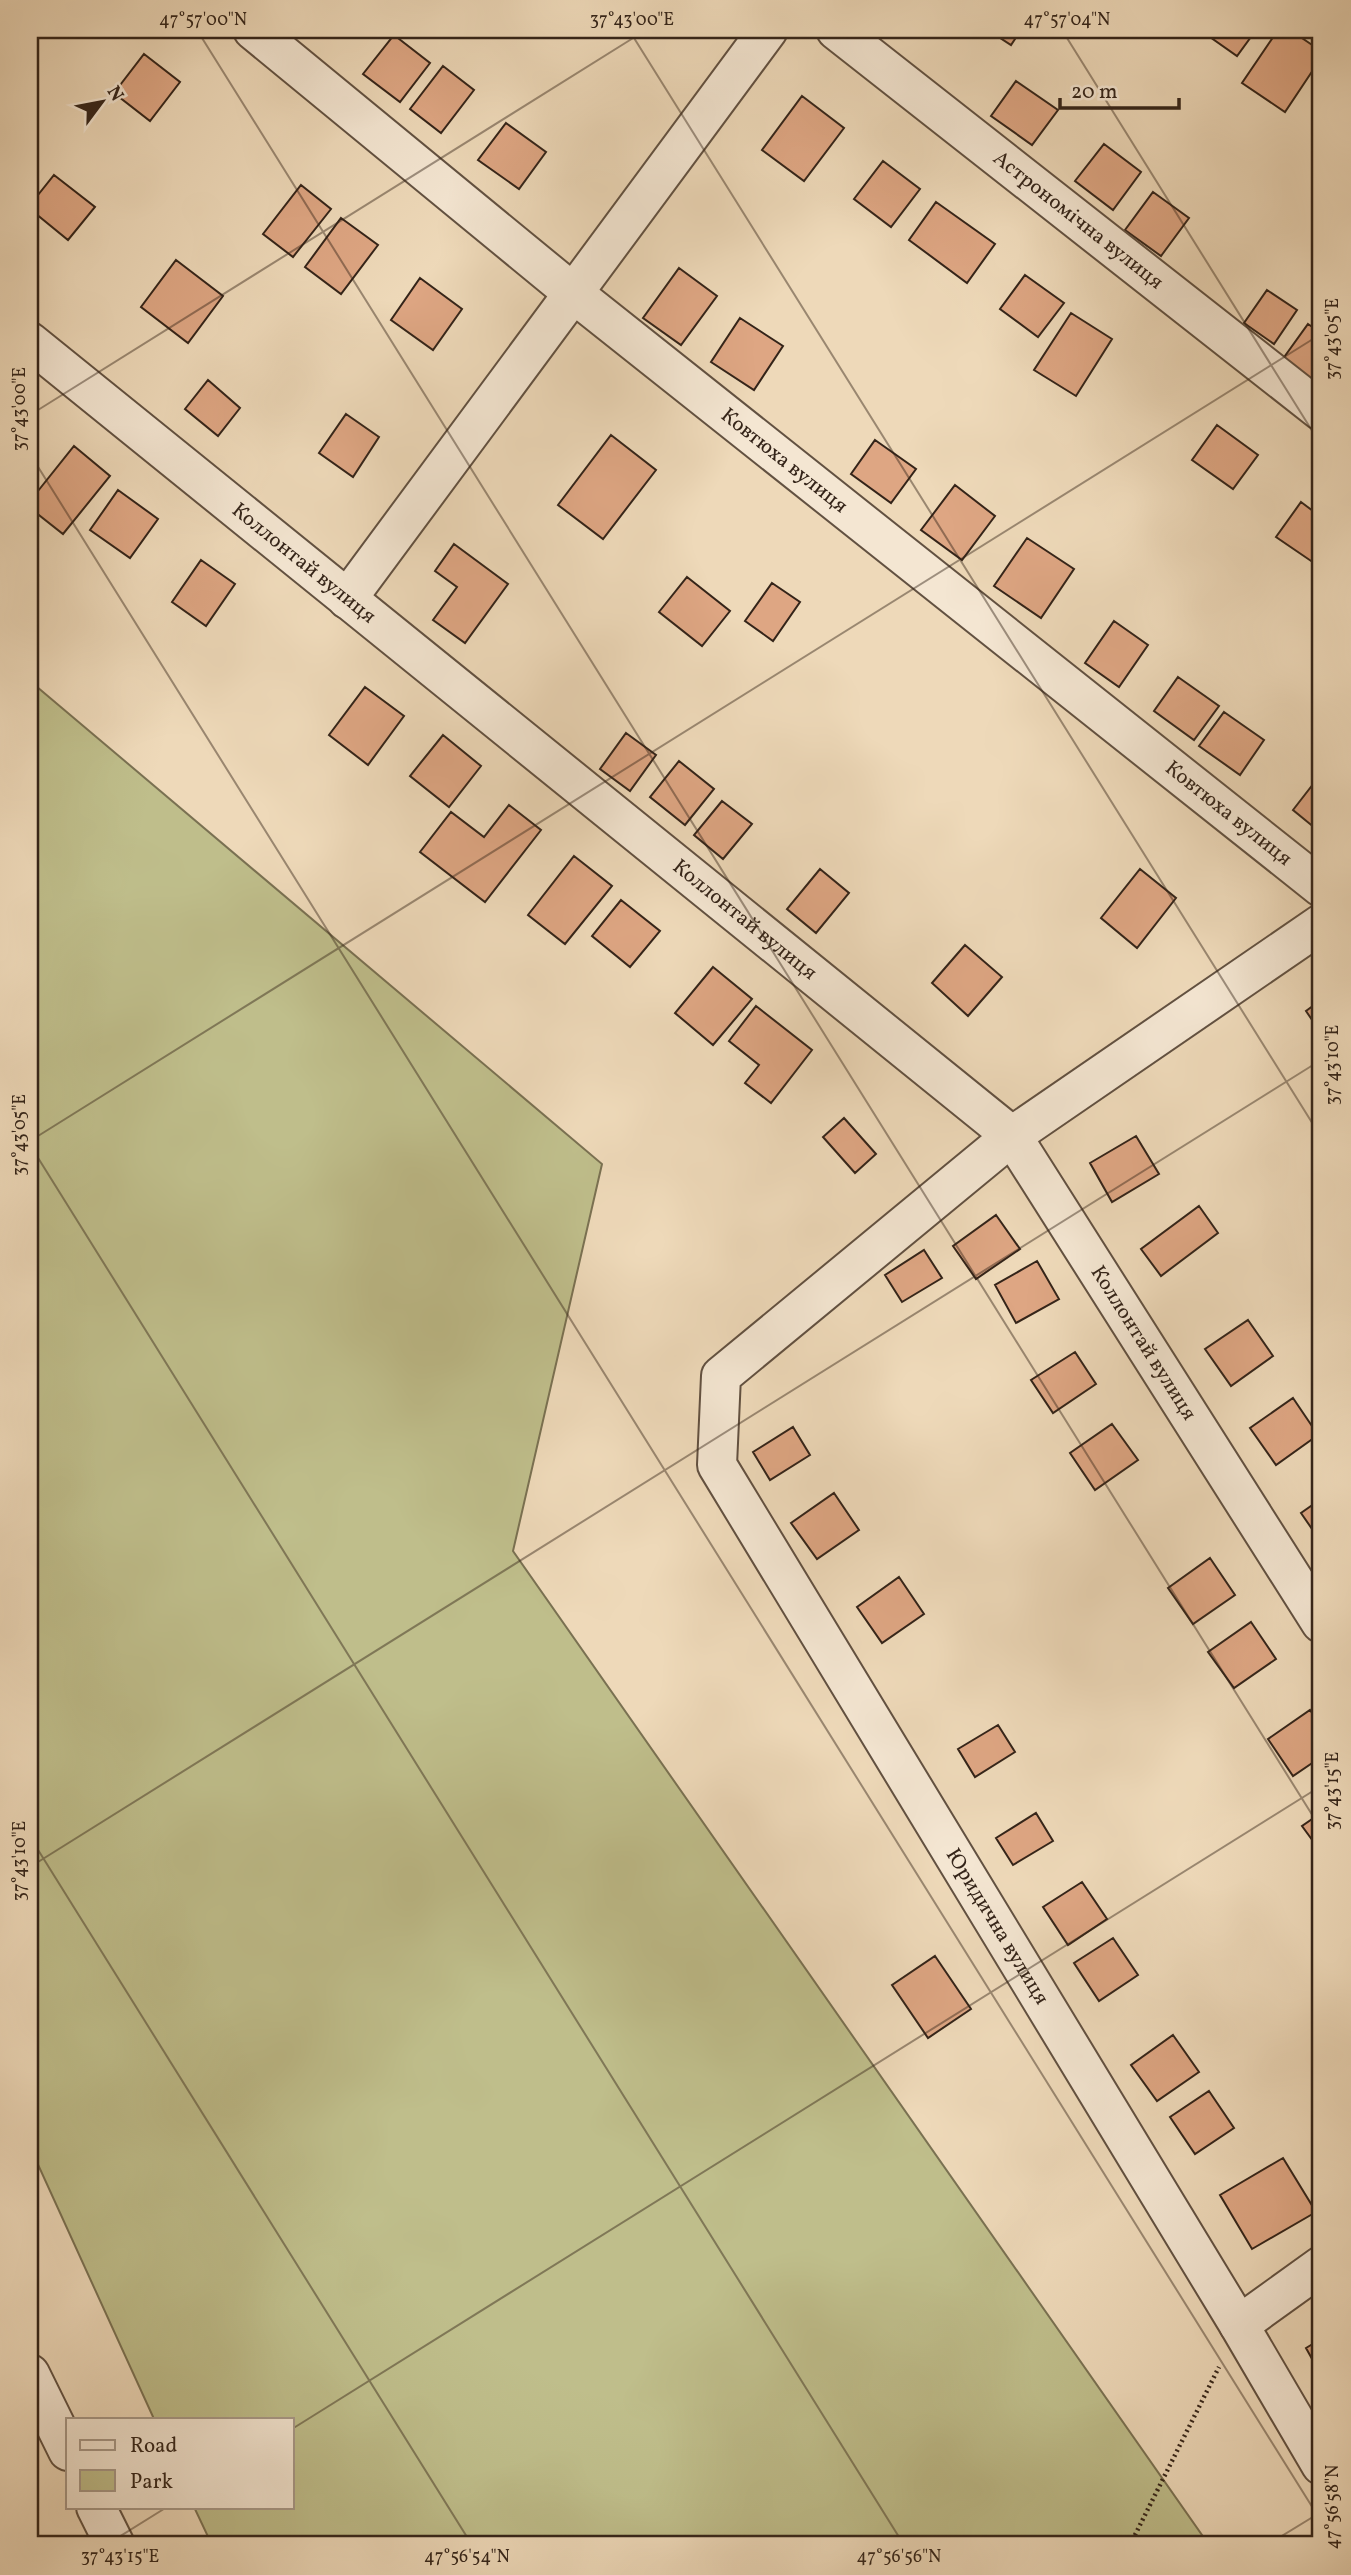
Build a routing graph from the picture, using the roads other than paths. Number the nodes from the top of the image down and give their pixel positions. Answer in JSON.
{"nodes":[{"id":1,"x":253,"y":30,"type":"edge"},
{"id":2,"x":768,"y":30,"type":"edge"},
{"id":3,"x":836,"y":30,"type":"edge"},
{"id":4,"x":573,"y":293,"type":"junction"},
{"id":5,"x":30,"y":342,"type":"edge"},
{"id":6,"x":1321,"y":411,"type":"edge"},
{"id":7,"x":347,"y":599,"type":"junction"},
{"id":8,"x":1321,"y":887,"type":"edge"},
{"id":9,"x":1321,"y":924,"type":"edge"},
{"id":10,"x":1012,"y":1136,"type":"junction"},
{"id":11,"x":1321,"y":1623,"type":"edge"},
{"id":12,"x":1321,"y":2266,"type":"edge"},
{"id":13,"x":1239,"y":2325,"type":"junction"},
{"id":14,"x":30,"y":2374,"type":"edge"},
{"id":15,"x":66,"y":2447,"type":"edge"},
{"id":16,"x":1321,"y":2465,"type":"edge"},
{"id":17,"x":96,"y":2508,"type":"edge"},
{"id":18,"x":115,"y":2545,"type":"edge"}],
"edges":[{"from":1,"to":4,"type":"street","name":"Ковтюха вулиця"},
{"from":2,"to":4,"type":"street"},
{"from":3,"to":6,"type":"street","name":"Астрономічна вулиця"},
{"from":4,"to":7,"type":"street"},
{"from":4,"to":8,"type":"street","name":"Ковтюха вулиця"},
{"from":5,"to":7,"type":"street","name":"Коллонтай вулиця"},
{"from":7,"to":10,"type":"street","name":"Коллонтай вулиця"},
{"from":9,"to":10,"type":"street"},
{"from":10,"to":11,"type":"street","name":"Коллонтай вулиця"},
{"from":10,"to":13,"type":"street","name":"Юридична вулиця"},
{"from":12,"to":13,"type":"street"},
{"from":13,"to":16,"type":"street","name":"Юридична вулиця"},
{"from":14,"to":15,"type":"street"},
{"from":17,"to":18,"type":"street"}]}
